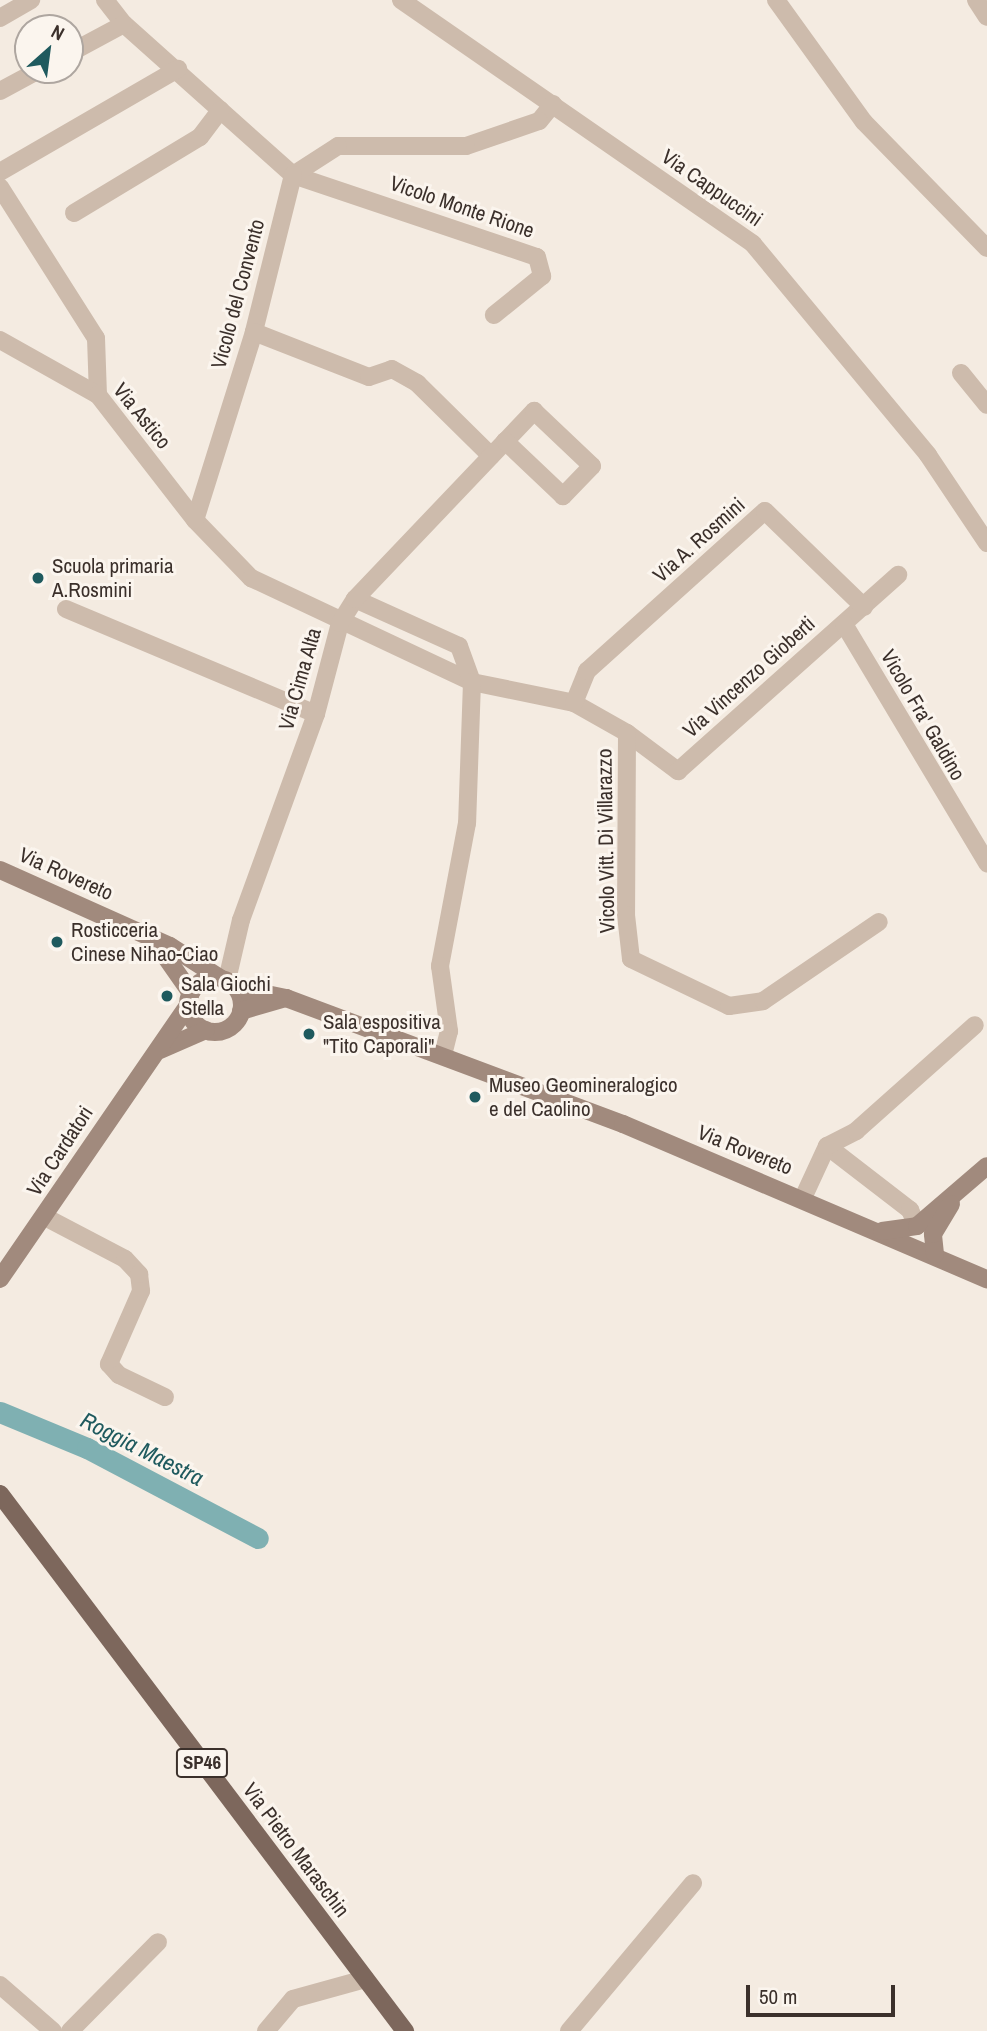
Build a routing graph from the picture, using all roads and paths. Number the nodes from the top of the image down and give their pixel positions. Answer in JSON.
{"nodes":[{"id":1,"x":31,"y":0,"type":"edge"},
{"id":2,"x":105,"y":0,"type":"edge"},
{"id":3,"x":401,"y":0,"type":"edge"},
{"id":4,"x":776,"y":0,"type":"edge"},
{"id":5,"x":976,"y":0,"type":"edge"},
{"id":6,"x":987,"y":17,"type":"edge"},
{"id":7,"x":0,"y":18,"type":"edge"},
{"id":8,"x":124,"y":24,"type":"junction"},
{"id":9,"x":84,"y":45,"type":"edge"},
{"id":10,"x":178,"y":69,"type":"junction"},
{"id":11,"x":553,"y":104,"type":"junction"},
{"id":12,"x":220,"y":110,"type":"junction"},
{"id":13,"x":0,"y":172,"type":"edge"},
{"id":14,"x":293,"y":175,"type":"junction"},
{"id":15,"x":0,"y":187,"type":"edge"},
{"id":16,"x":74,"y":213,"type":"dead end"},
{"id":17,"x":987,"y":248,"type":"edge"},
{"id":18,"x":494,"y":315,"type":"dead end"},
{"id":19,"x":254,"y":332,"type":"junction"},
{"id":20,"x":0,"y":340,"type":"edge"},
{"id":21,"x":961,"y":373,"type":"dead end"},
{"id":22,"x":98,"y":395,"type":"junction"},
{"id":23,"x":987,"y":405,"type":"edge"},
{"id":24,"x":505,"y":442,"type":"junction"},
{"id":25,"x":491,"y":456,"type":"junction"},
{"id":26,"x":195,"y":520,"type":"junction"},
{"id":27,"x":987,"y":542,"type":"edge"},
{"id":28,"x":898,"y":575,"type":"dead end"},
{"id":29,"x":355,"y":599,"type":"junction"},
{"id":30,"x":864,"y":607,"type":"junction"},
{"id":31,"x":66,"y":609,"type":"dead end"},
{"id":32,"x":340,"y":623,"type":"junction"},
{"id":33,"x":844,"y":624,"type":"junction"},
{"id":34,"x":472,"y":682,"type":"junction"},
{"id":35,"x":574,"y":703,"type":"junction"},
{"id":36,"x":316,"y":714,"type":"junction"},
{"id":37,"x":627,"y":733,"type":"junction"},
{"id":38,"x":987,"y":863,"type":"edge"},
{"id":39,"x":0,"y":870,"type":"edge"},
{"id":40,"x":879,"y":922,"type":"dead end"},
{"id":41,"x":152,"y":937,"type":"junction"},
{"id":42,"x":228,"y":982,"type":"junction"},
{"id":43,"x":286,"y":998,"type":"junction"},
{"id":44,"x":190,"y":999,"type":"junction"},
{"id":45,"x":242,"y":1011,"type":"junction"},
{"id":46,"x":975,"y":1025,"type":"dead end"},
{"id":47,"x":206,"y":1030,"type":"junction"},
{"id":48,"x":160,"y":1050,"type":"junction"},
{"id":49,"x":443,"y":1055,"type":"junction"},
{"id":50,"x":827,"y":1146,"type":"junction"},
{"id":51,"x":987,"y":1166,"type":"edge"},
{"id":52,"x":956,"y":1195,"type":"junction"},
{"id":53,"x":803,"y":1198,"type":"junction"},
{"id":54,"x":45,"y":1217,"type":"junction"},
{"id":55,"x":917,"y":1226,"type":"junction"},
{"id":56,"x":882,"y":1231,"type":"junction"},
{"id":57,"x":935,"y":1254,"type":"junction"},
{"id":58,"x":0,"y":1279,"type":"edge"},
{"id":59,"x":987,"y":1279,"type":"edge"},
{"id":60,"x":165,"y":1397,"type":"dead end"},
{"id":61,"x":0,"y":1494,"type":"edge"},
{"id":62,"x":693,"y":1883,"type":"dead end"},
{"id":63,"x":158,"y":1942,"type":"dead end"},
{"id":64,"x":365,"y":1979,"type":"junction"},
{"id":65,"x":0,"y":1984,"type":"edge"},
{"id":66,"x":53,"y":2031,"type":"edge"},
{"id":67,"x":70,"y":2031,"type":"edge"},
{"id":68,"x":266,"y":2031,"type":"edge"},
{"id":69,"x":405,"y":2031,"type":"edge"},
{"id":70,"x":569,"y":2031,"type":"edge"}],
"edges":[{"from":1,"to":7,"type":"street"},
{"from":2,"to":8,"type":"street"},
{"from":3,"to":11,"type":"street","name":"Via Cappuccini"},
{"from":4,"to":17,"type":"street"},
{"from":5,"to":6,"type":"street"},
{"from":8,"to":9,"type":"street"},
{"from":8,"to":10,"type":"street"},
{"from":10,"to":12,"type":"street"},
{"from":10,"to":13,"type":"street"},
{"from":11,"to":14,"type":"street"},
{"from":11,"to":27,"type":"street","name":"Via Cappuccini"},
{"from":12,"to":14,"type":"street"},
{"from":12,"to":16,"type":"street"},
{"from":14,"to":18,"type":"street","name":"Vicolo Monte Rione"},
{"from":14,"to":19,"type":"street","name":"Vicolo del Convento"},
{"from":15,"to":22,"type":"street"},
{"from":19,"to":25,"type":"street"},
{"from":19,"to":26,"type":"street","name":"Vicolo del Convento"},
{"from":20,"to":22,"type":"street","name":"Via Astico"},
{"from":21,"to":23,"type":"street"},
{"from":22,"to":26,"type":"street","name":"Via Astico"},
{"from":24,"to":24,"type":"street","name":"Via Cima Alta"},
{"from":24,"to":25,"type":"street","name":"Via Cima Alta"},
{"from":25,"to":29,"type":"street","name":"Via Cima Alta"},
{"from":26,"to":32,"type":"street"},
{"from":28,"to":30,"type":"street","name":"Via Vincenzo Gioberti"},
{"from":29,"to":32,"type":"street","name":"Via Cima Alta"},
{"from":29,"to":34,"type":"street"},
{"from":30,"to":33,"type":"street","name":"Via Vincenzo Gioberti"},
{"from":30,"to":35,"type":"street","name":"Via A. Rosmini"},
{"from":31,"to":36,"type":"street"},
{"from":32,"to":34,"type":"street"},
{"from":32,"to":36,"type":"street","name":"Via Cima Alta"},
{"from":33,"to":37,"type":"street","name":"Via Vincenzo Gioberti"},
{"from":33,"to":38,"type":"street","name":"Vicolo Fra' Galdino"},
{"from":34,"to":35,"type":"street"},
{"from":34,"to":49,"type":"street"},
{"from":35,"to":37,"type":"street"},
{"from":36,"to":42,"type":"street","name":"Via Cima Alta"},
{"from":37,"to":40,"type":"street","name":"Vicolo Vitt. Di Villarazzo"},
{"from":39,"to":41,"type":"street","name":"Via Rovereto"},
{"from":41,"to":42,"type":"street","name":"Via Rovereto"},
{"from":41,"to":44,"type":"street"},
{"from":42,"to":43,"type":"street","name":"Via Rovereto"},
{"from":42,"to":44,"type":"street"},
{"from":42,"to":45,"type":"street"},
{"from":43,"to":45,"type":"street"},
{"from":43,"to":49,"type":"street","name":"Via Rovereto"},
{"from":44,"to":47,"type":"street"},
{"from":44,"to":48,"type":"street","name":"Via Cardatori"},
{"from":45,"to":47,"type":"street"},
{"from":46,"to":50,"type":"street"},
{"from":47,"to":48,"type":"street"},
{"from":48,"to":54,"type":"street","name":"Via Cardatori"},
{"from":49,"to":53,"type":"street","name":"Via Rovereto"},
{"from":50,"to":53,"type":"street"},
{"from":50,"to":55,"type":"street"},
{"from":51,"to":52,"type":"street"},
{"from":52,"to":55,"type":"street"},
{"from":52,"to":57,"type":"street"},
{"from":53,"to":56,"type":"street","name":"Via Rovereto"},
{"from":54,"to":58,"type":"street","name":"Via Cardatori"},
{"from":54,"to":60,"type":"street"},
{"from":55,"to":56,"type":"street"},
{"from":56,"to":57,"type":"street","name":"Via Rovereto"},
{"from":57,"to":59,"type":"street","name":"Via Rovereto"},
{"from":61,"to":64,"type":"main road","name":"Via Pietro Maraschin","number":"SP46"},
{"from":62,"to":70,"type":"street"},
{"from":63,"to":67,"type":"street"},
{"from":64,"to":68,"type":"street"},
{"from":64,"to":69,"type":"main road","name":"Via Pietro Maraschin","number":"SP46"},
{"from":65,"to":66,"type":"street"}]}
